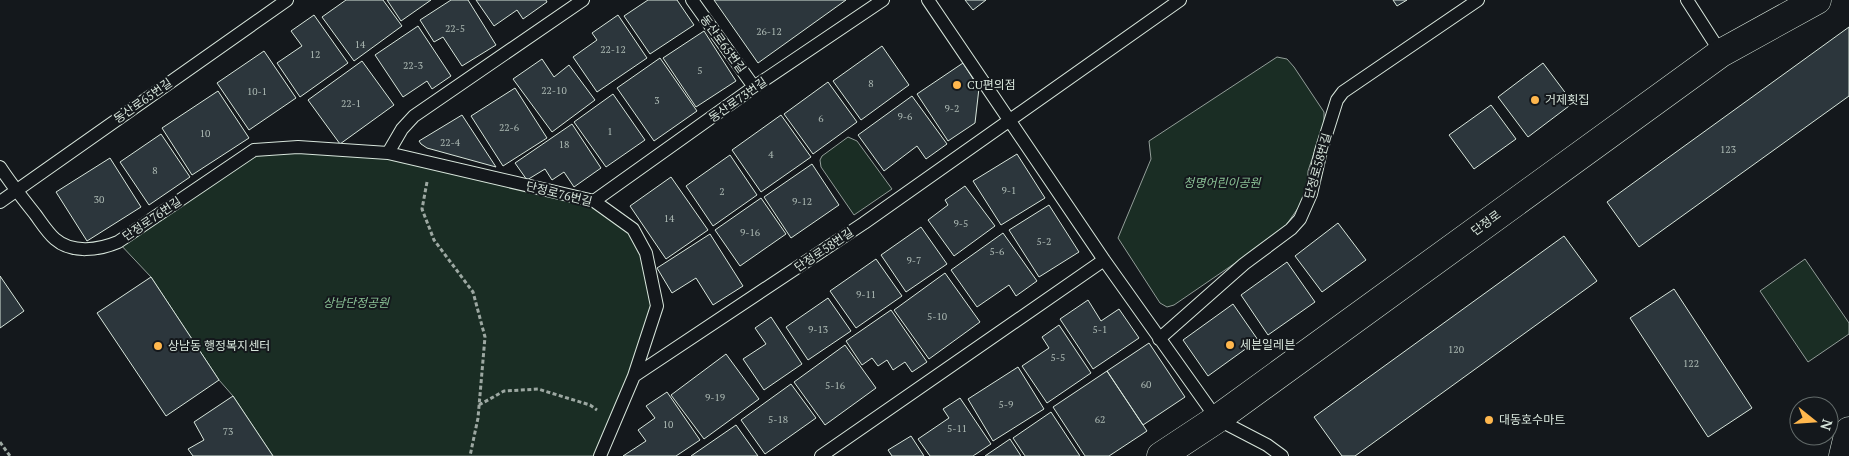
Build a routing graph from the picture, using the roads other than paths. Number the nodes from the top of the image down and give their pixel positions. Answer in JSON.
{"nodes":[{"id":1,"x":287,"y":0,"type":"edge"},
{"id":2,"x":583,"y":0,"type":"edge"},
{"id":3,"x":692,"y":0,"type":"edge"},
{"id":4,"x":883,"y":0,"type":"edge"},
{"id":5,"x":928,"y":0,"type":"edge"},
{"id":6,"x":1180,"y":0,"type":"edge"},
{"id":7,"x":1478,"y":0,"type":"edge"},
{"id":8,"x":1687,"y":0,"type":"edge"},
{"id":9,"x":1817,"y":0,"type":"edge"},
{"id":10,"x":1721,"y":53,"type":"junction"},
{"id":11,"x":754,"y":87,"type":"junction"},
{"id":12,"x":1010,"y":119,"type":"junction"},
{"id":13,"x":388,"y":153,"type":"junction"},
{"id":14,"x":0,"y":167,"type":"edge"},
{"id":15,"x":16,"y":190,"type":"junction"},
{"id":16,"x":594,"y":201,"type":"junction"},
{"id":17,"x":0,"y":202,"type":"edge"},
{"id":18,"x":1104,"y":260,"type":"junction"},
{"id":19,"x":1158,"y":339,"type":"junction"},
{"id":20,"x":634,"y":376,"type":"junction"},
{"id":21,"x":1217,"y":419,"type":"junction"},
{"id":22,"x":1849,"y":431,"type":"edge"},
{"id":23,"x":600,"y":456,"type":"edge"},
{"id":24,"x":821,"y":456,"type":"edge"},
{"id":25,"x":1161,"y":456,"type":"edge"},
{"id":26,"x":1282,"y":456,"type":"edge"},
{"id":27,"x":1843,"y":456,"type":"edge"}],
"edges":[{"from":1,"to":15,"type":"lane","name":"동산로65번길"},
{"from":2,"to":13,"type":"lane"},
{"from":3,"to":11,"type":"lane","name":"동산로65번길"},
{"from":4,"to":11,"type":"lane","name":"동산로73번길"},
{"from":5,"to":12,"type":"lane"},
{"from":6,"to":12,"type":"lane","name":"단정로58번길"},
{"from":7,"to":19,"type":"lane","name":"단정로58번길"},
{"from":8,"to":10,"type":"lane"},
{"from":9,"to":10,"type":"street","name":"단정로"},
{"from":10,"to":21,"type":"street","name":"단정로"},
{"from":11,"to":16,"type":"lane","name":"동산로73번길"},
{"from":12,"to":18,"type":"lane"},
{"from":12,"to":20,"type":"lane","name":"단정로58번길"},
{"from":13,"to":15,"type":"lane","name":"단정로76번길"},
{"from":13,"to":16,"type":"lane","name":"단정로76번길"},
{"from":14,"to":15,"type":"lane","name":"단정로76번길"},
{"from":15,"to":17,"type":"lane","name":"동산로65번길"},
{"from":16,"to":20,"type":"lane","name":"단정로76번길"},
{"from":18,"to":19,"type":"lane"},
{"from":18,"to":24,"type":"lane"},
{"from":19,"to":21,"type":"lane"},
{"from":20,"to":23,"type":"lane","name":"단정로76번길"},
{"from":21,"to":25,"type":"street","name":"단정로"},
{"from":21,"to":26,"type":"lane"},
{"from":22,"to":27,"type":"street"}]}
